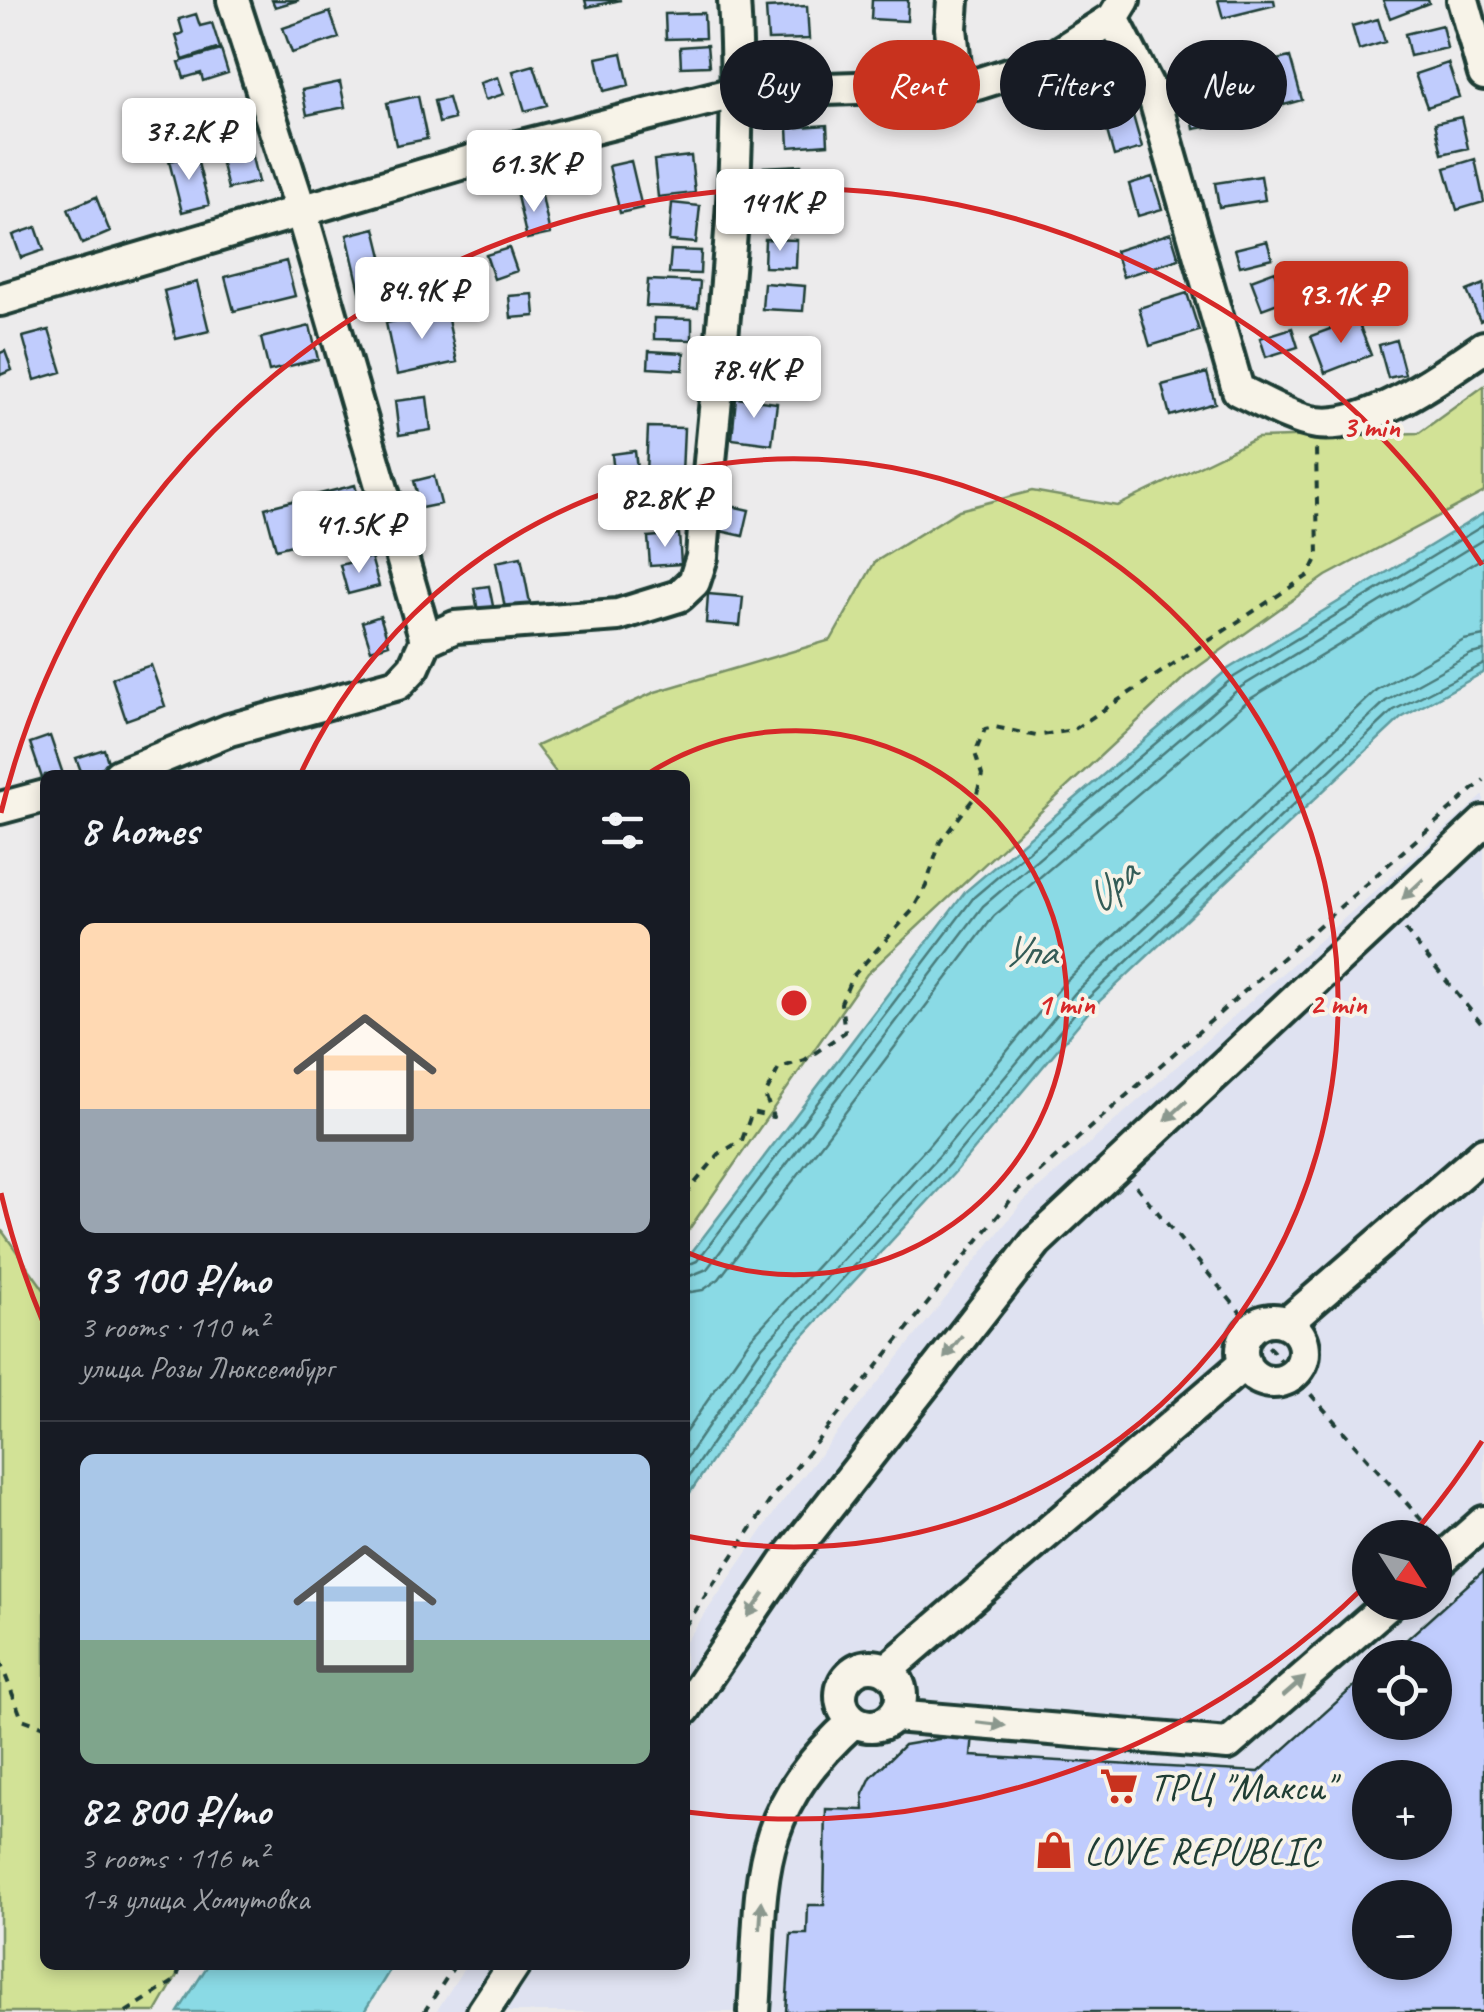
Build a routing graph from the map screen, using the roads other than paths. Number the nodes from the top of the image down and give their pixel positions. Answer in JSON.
{"nodes":[{"id":1,"x":232,"y":0,"type":"edge"},
{"id":2,"x":734,"y":0,"type":"edge"},
{"id":3,"x":952,"y":0,"type":"edge"},
{"id":4,"x":1463,"y":0,"type":"edge"},
{"id":5,"x":1119,"y":9,"type":"edge"},
{"id":6,"x":736,"y":40,"type":"edge"},
{"id":7,"x":951,"y":40,"type":"edge"},
{"id":8,"x":1484,"y":74,"type":"edge"},
{"id":9,"x":980,"y":80,"type":"edge"},
{"id":10,"x":720,"y":96,"type":"edge"},
{"id":11,"x":736,"y":130,"type":"edge"},
{"id":12,"x":300,"y":211,"type":"junction"},
{"id":13,"x":0,"y":300,"type":"edge"},
{"id":14,"x":1484,"y":346,"type":"edge"},
{"id":15,"x":426,"y":640,"type":"junction"},
{"id":16,"x":131,"y":770,"type":"edge"},
{"id":17,"x":40,"y":797,"type":"edge"},
{"id":18,"x":0,"y":808,"type":"edge"},
{"id":19,"x":1484,"y":822,"type":"edge"},
{"id":20,"x":1484,"y":1153,"type":"edge"},
{"id":21,"x":1484,"y":1178,"type":"edge"},
{"id":22,"x":1294,"y":1330,"type":"junction"},
{"id":23,"x":1252,"y":1370,"type":"junction"},
{"id":24,"x":1484,"y":1522,"type":"edge"},
{"id":25,"x":1452,"y":1549,"type":"edge"},
{"id":26,"x":1371,"y":1620,"type":"edge"},
{"id":27,"x":893,"y":1677,"type":"junction"},
{"id":28,"x":690,"y":1702,"type":"edge"},
{"id":29,"x":894,"y":1716,"type":"junction"},
{"id":30,"x":854,"y":1721,"type":"junction"},
{"id":31,"x":511,"y":1970,"type":"edge"},
{"id":32,"x":483,"y":2012,"type":"edge"},
{"id":33,"x":754,"y":2012,"type":"edge"}],
"edges":[{"from":1,"to":12,"type":"street"},
{"from":2,"to":6,"type":"street"},
{"from":3,"to":7,"type":"street"},
{"from":4,"to":8,"type":"street"},
{"from":5,"to":9,"type":"street"},
{"from":5,"to":14,"type":"street"},
{"from":10,"to":12,"type":"street"},
{"from":11,"to":15,"type":"street"},
{"from":12,"to":13,"type":"street"},
{"from":12,"to":15,"type":"street"},
{"from":15,"to":16,"type":"street"},
{"from":17,"to":18,"type":"street"},
{"from":19,"to":28,"type":"street","one_way":true},
{"from":20,"to":22,"type":"street"},
{"from":21,"to":22,"type":"street"},
{"from":22,"to":23,"type":"street"},
{"from":22,"to":23,"type":"street"},
{"from":23,"to":27,"type":"street"},
{"from":24,"to":25,"type":"street"},
{"from":29,"to":26,"type":"street","one_way":true},
{"from":27,"to":29,"type":"street"},
{"from":27,"to":30,"type":"street"},
{"from":29,"to":30,"type":"street"},
{"from":33,"to":30,"type":"street","one_way":true},
{"from":31,"to":32,"type":"street"}]}
